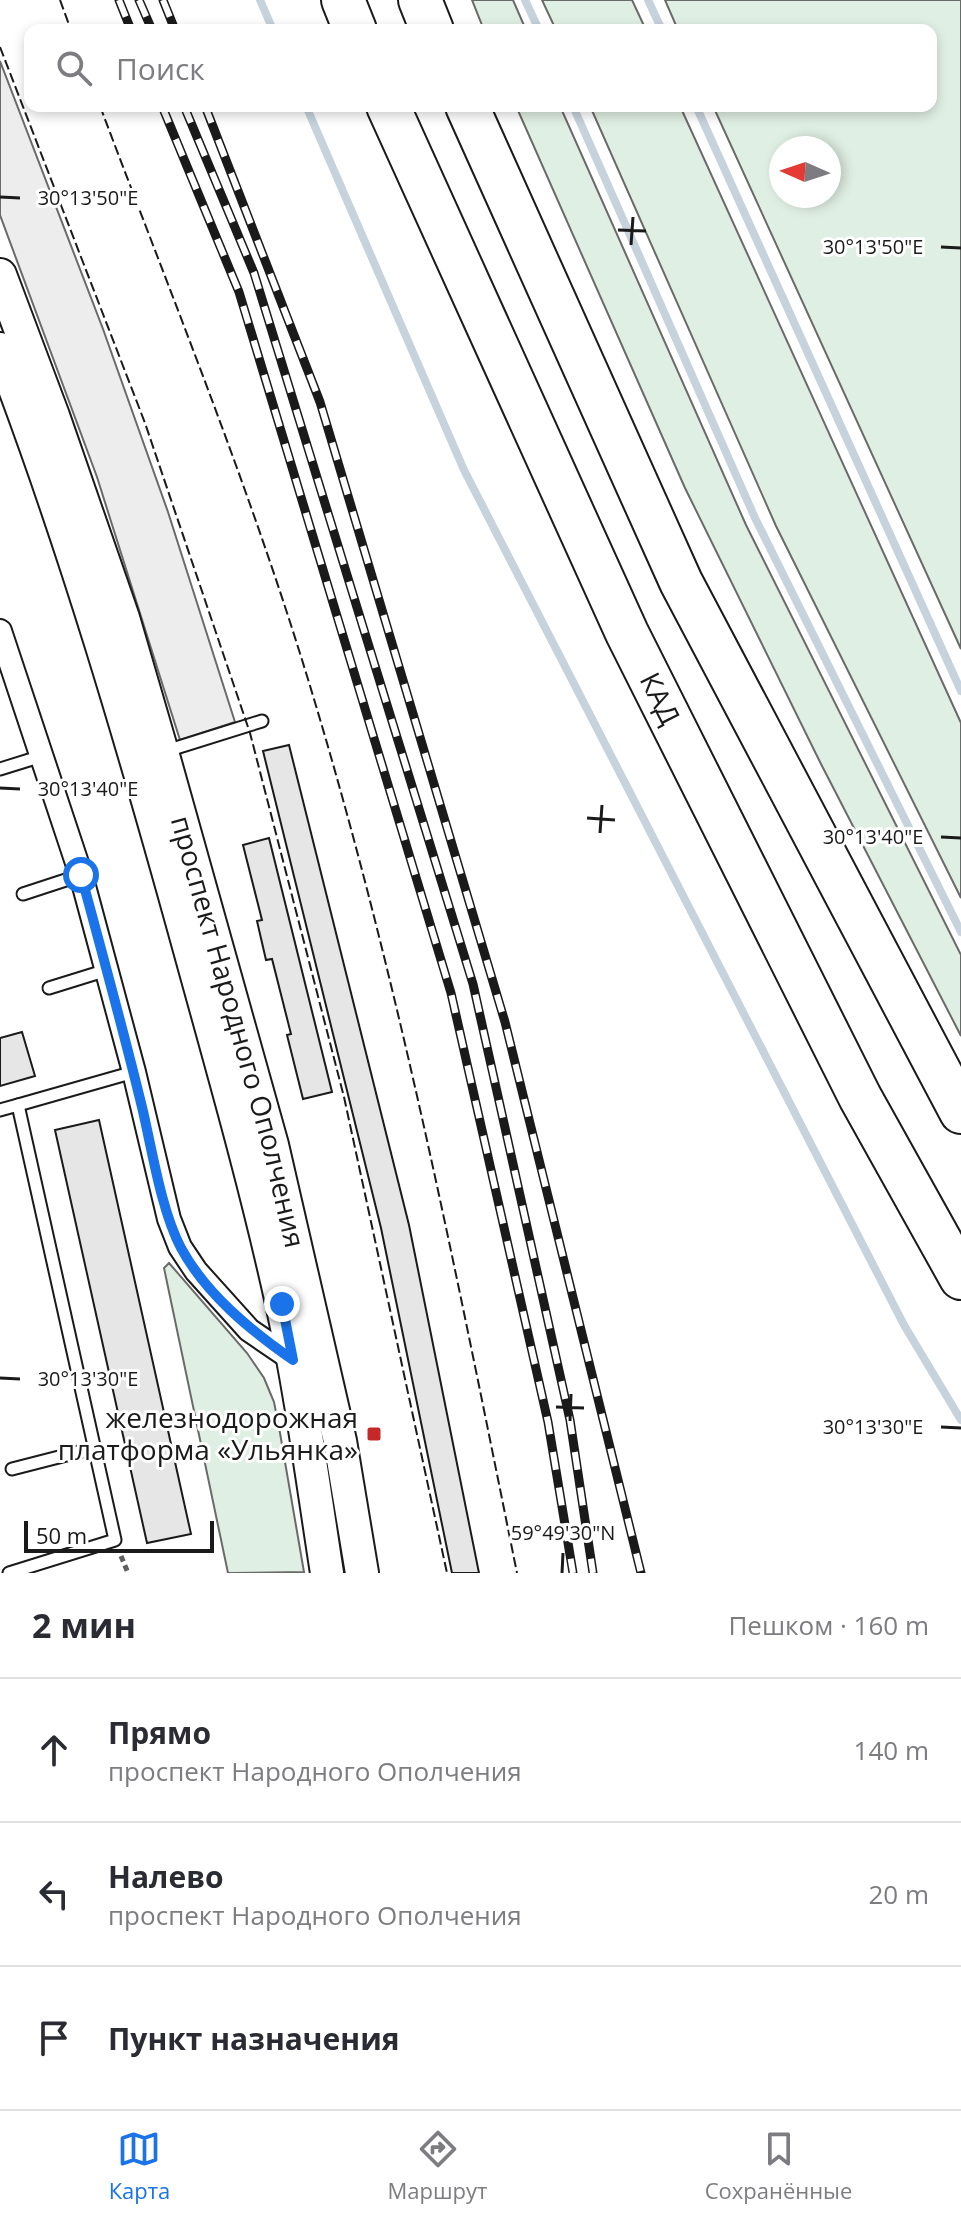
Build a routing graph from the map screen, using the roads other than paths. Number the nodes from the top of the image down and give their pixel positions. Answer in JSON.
{"nodes":[{"id":1,"x":343,"y":0,"type":"edge"},
{"id":2,"x":420,"y":0,"type":"edge"},
{"id":3,"x":353,"y":24,"type":"edge"},
{"id":4,"x":430,"y":24,"type":"edge"},
{"id":5,"x":391,"y":112,"type":"edge"},
{"id":6,"x":470,"y":112,"type":"edge"},
{"id":7,"x":0,"y":275,"type":"edge"},
{"id":8,"x":0,"y":349,"type":"edge"},
{"id":9,"x":0,"y":631,"type":"edge"},
{"id":10,"x":262,"y":721,"type":"dead end"},
{"id":11,"x":162,"y":752,"type":"junction"},
{"id":12,"x":42,"y":756,"type":"junction"},
{"id":13,"x":0,"y":769,"type":"edge"},
{"id":14,"x":81,"y":875,"type":"junction"},
{"id":15,"x":23,"y":894,"type":"dead end"},
{"id":16,"x":107,"y":970,"type":"junction"},
{"id":17,"x":49,"y":988,"type":"dead end"},
{"id":18,"x":134,"y":1072,"type":"junction"},
{"id":19,"x":18,"y":1105,"type":"junction"},
{"id":20,"x":0,"y":1110,"type":"edge"},
{"id":21,"x":961,"y":1112,"type":"edge"},
{"id":22,"x":961,"y":1278,"type":"edge"},
{"id":23,"x":293,"y":1360,"type":"junction"},
{"id":24,"x":94,"y":1448,"type":"junction"},
{"id":25,"x":12,"y":1469,"type":"dead end"},
{"id":26,"x":9,"y":1573,"type":"edge"},
{"id":27,"x":327,"y":1573,"type":"edge"},
{"id":28,"x":362,"y":1573,"type":"edge"}],
"edges":[{"from":1,"to":3,"type":"highway"},
{"from":2,"to":4,"type":"highway"},
{"from":5,"to":22,"type":"highway","name":"КАД"},
{"from":6,"to":21,"type":"highway"},
{"from":7,"to":11,"type":"main road","name":"проспект Народного Ополчения"},
{"from":8,"to":23,"type":"main road","name":"проспект Народного Ополчения"},
{"from":9,"to":12,"type":"street"},
{"from":10,"to":11,"type":"lane"},
{"from":11,"to":28,"type":"main road","name":"проспект Народного Ополчения"},
{"from":12,"to":13,"type":"lane"},
{"from":12,"to":14,"type":"street"},
{"from":14,"to":15,"type":"lane"},
{"from":14,"to":16,"type":"street"},
{"from":16,"to":17,"type":"lane"},
{"from":16,"to":18,"type":"street"},
{"from":18,"to":19,"type":"lane"},
{"from":18,"to":23,"type":"street"},
{"from":19,"to":20,"type":"lane"},
{"from":19,"to":24,"type":"lane"},
{"from":23,"to":27,"type":"main road","name":"проспект Народного Ополчения"},
{"from":24,"to":25,"type":"lane"},
{"from":24,"to":26,"type":"lane"}]}
